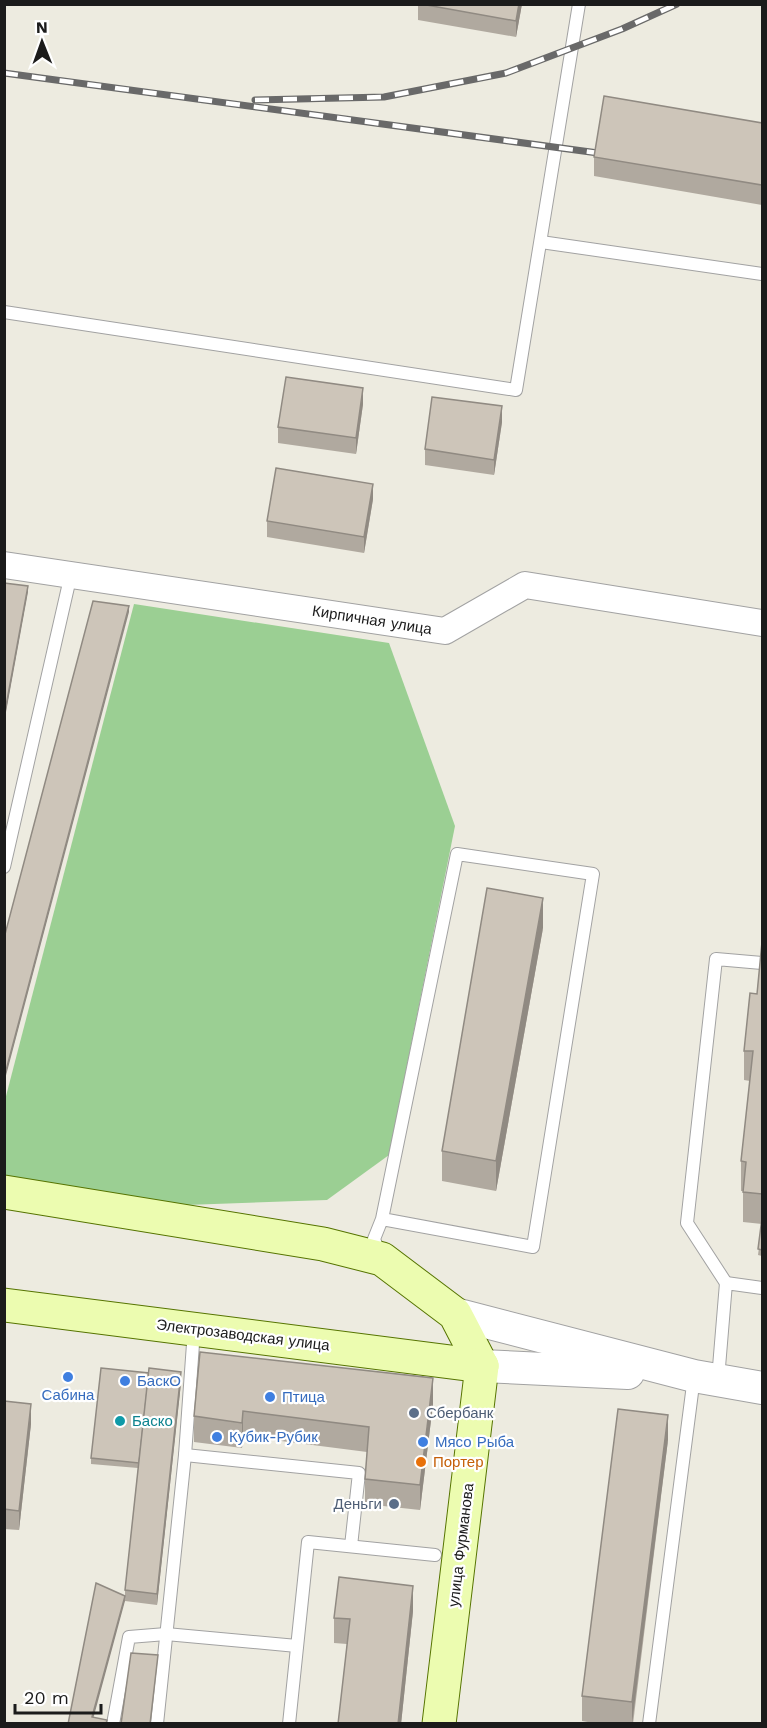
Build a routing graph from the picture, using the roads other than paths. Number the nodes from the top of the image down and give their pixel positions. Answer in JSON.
{"nodes":[{"id":1,"x":579,"y":4,"type":"edge"},
{"id":2,"x":541,"y":242,"type":"junction"},
{"id":3,"x":762,"y":274,"type":"edge"},
{"id":4,"x":4,"y":312,"type":"edge"},
{"id":5,"x":4,"y":565,"type":"edge"},
{"id":6,"x":71,"y":574,"type":"junction"},
{"id":7,"x":762,"y":623,"type":"edge"},
{"id":8,"x":4,"y":867,"type":"edge"},
{"id":9,"x":762,"y":963,"type":"edge"},
{"id":10,"x":4,"y":1192,"type":"edge"},
{"id":11,"x":382,"y":1219,"type":"junction"},
{"id":12,"x":382,"y":1259,"type":"junction"},
{"id":13,"x":726,"y":1283,"type":"junction"},
{"id":14,"x":762,"y":1288,"type":"edge"},
{"id":15,"x":4,"y":1305,"type":"edge"},
{"id":16,"x":455,"y":1314,"type":"junction"},
{"id":17,"x":194,"y":1329,"type":"junction"},
{"id":18,"x":482,"y":1366,"type":"junction"},
{"id":19,"x":706,"y":1378,"type":"junction"},
{"id":20,"x":762,"y":1388,"type":"edge"},
{"id":21,"x":185,"y":1455,"type":"junction"},
{"id":22,"x":351,"y":1546,"type":"junction"},
{"id":23,"x":435,"y":1555,"type":"dead end"},
{"id":24,"x":166,"y":1634,"type":"junction"},
{"id":25,"x":297,"y":1646,"type":"junction"},
{"id":26,"x":113,"y":1724,"type":"edge"},
{"id":27,"x":157,"y":1724,"type":"edge"},
{"id":28,"x":289,"y":1724,"type":"edge"},
{"id":29,"x":439,"y":1724,"type":"edge"},
{"id":30,"x":650,"y":1724,"type":"edge"}],
"edges":[{"from":1,"to":2,"type":"lane"},
{"from":2,"to":3,"type":"lane"},
{"from":2,"to":4,"type":"lane"},
{"from":5,"to":6,"type":"street","name":"Кирпичная улица"},
{"from":6,"to":7,"type":"street","name":"Кирпичная улица"},
{"from":6,"to":8,"type":"lane"},
{"from":9,"to":13,"type":"lane"},
{"from":10,"to":12,"type":"main road","name":"Электрозаводская улица"},
{"from":11,"to":11,"type":"lane"},
{"from":11,"to":12,"type":"lane"},
{"from":12,"to":16,"type":"main road","name":"Электрозаводская улица"},
{"from":13,"to":14,"type":"lane"},
{"from":13,"to":19,"type":"lane"},
{"from":15,"to":17,"type":"main road","name":"Электрозаводская улица"},
{"from":16,"to":18,"type":"main road","name":"Электрозаводская улица"},
{"from":16,"to":19,"type":"street","name":"Электрозаводская улица"},
{"from":17,"to":18,"type":"main road","name":"Электрозаводская улица"},
{"from":17,"to":21,"type":"lane"},
{"from":18,"to":19,"type":"street","name":"Электрозаводская улица"},
{"from":18,"to":29,"type":"main road","name":"улица Фурманова"},
{"from":19,"to":20,"type":"street","name":"Электрозаводская улица"},
{"from":19,"to":30,"type":"lane"},
{"from":21,"to":22,"type":"lane"},
{"from":21,"to":24,"type":"lane"},
{"from":22,"to":23,"type":"lane"},
{"from":22,"to":25,"type":"lane"},
{"from":24,"to":25,"type":"lane"},
{"from":24,"to":26,"type":"lane"},
{"from":24,"to":27,"type":"lane"},
{"from":25,"to":28,"type":"lane"}]}
